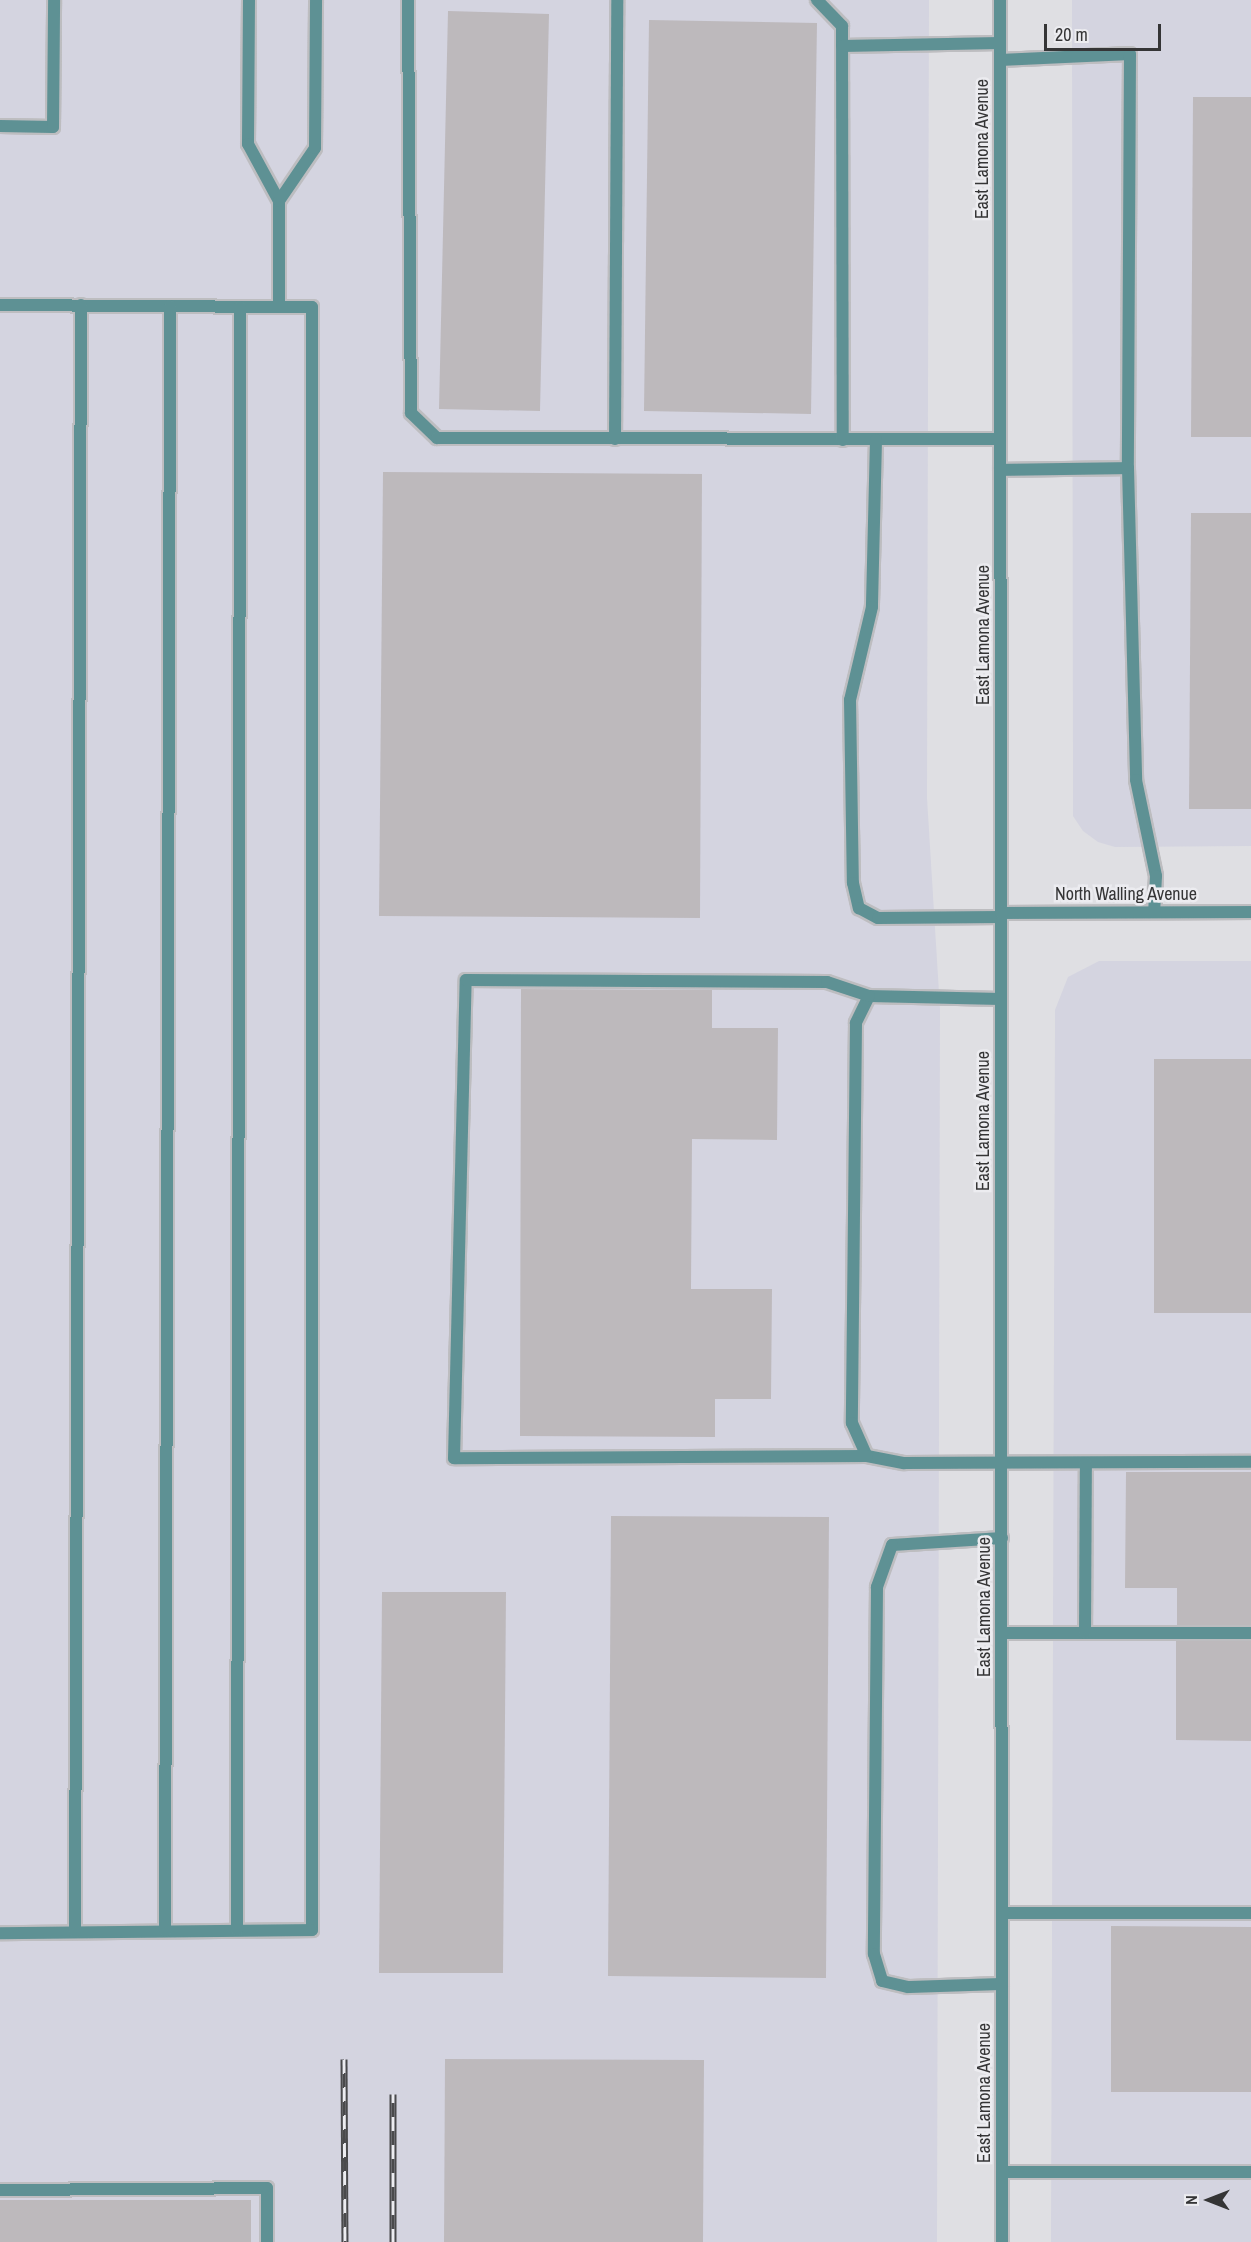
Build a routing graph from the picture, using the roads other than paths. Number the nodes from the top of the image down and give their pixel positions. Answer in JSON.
{"nodes":[{"id":1,"x":54,"y":0,"type":"edge"},
{"id":2,"x":249,"y":0,"type":"edge"},
{"id":3,"x":316,"y":0,"type":"edge"},
{"id":4,"x":408,"y":0,"type":"edge"},
{"id":5,"x":617,"y":0,"type":"edge"},
{"id":6,"x":817,"y":0,"type":"edge"},
{"id":7,"x":1000,"y":0,"type":"edge"},
{"id":8,"x":1000,"y":43,"type":"junction"},
{"id":9,"x":842,"y":46,"type":"junction"},
{"id":10,"x":1000,"y":60,"type":"junction"},
{"id":11,"x":0,"y":126,"type":"edge"},
{"id":12,"x":279,"y":201,"type":"junction"},
{"id":13,"x":0,"y":305,"type":"edge"},
{"id":14,"x":81,"y":306,"type":"junction"},
{"id":15,"x":170,"y":306,"type":"junction"},
{"id":16,"x":240,"y":307,"type":"junction"},
{"id":17,"x":279,"y":307,"type":"junction"},
{"id":18,"x":615,"y":439,"type":"junction"},
{"id":19,"x":1000,"y":439,"type":"junction"},
{"id":20,"x":843,"y":440,"type":"junction"},
{"id":21,"x":876,"y":440,"type":"junction"},
{"id":22,"x":1128,"y":468,"type":"junction"},
{"id":23,"x":1000,"y":470,"type":"junction"},
{"id":24,"x":1154,"y":912,"type":"junction"},
{"id":25,"x":1251,"y":912,"type":"edge"},
{"id":26,"x":1001,"y":915,"type":"junction"},
{"id":27,"x":869,"y":996,"type":"junction"},
{"id":28,"x":1001,"y":999,"type":"junction"},
{"id":29,"x":867,"y":1456,"type":"junction"},
{"id":30,"x":1251,"y":1462,"type":"edge"},
{"id":31,"x":1002,"y":1463,"type":"junction"},
{"id":32,"x":1086,"y":1463,"type":"junction"},
{"id":33,"x":1002,"y":1538,"type":"junction"},
{"id":34,"x":1002,"y":1633,"type":"junction"},
{"id":35,"x":1085,"y":1633,"type":"junction"},
{"id":36,"x":1251,"y":1633,"type":"edge"},
{"id":37,"x":1002,"y":1913,"type":"junction"},
{"id":38,"x":1251,"y":1913,"type":"edge"},
{"id":39,"x":237,"y":1930,"type":"junction"},
{"id":40,"x":165,"y":1931,"type":"junction"},
{"id":41,"x":75,"y":1932,"type":"junction"},
{"id":42,"x":0,"y":1933,"type":"edge"},
{"id":43,"x":1002,"y":1984,"type":"junction"},
{"id":44,"x":1002,"y":2172,"type":"junction"},
{"id":45,"x":1251,"y":2172,"type":"edge"},
{"id":46,"x":0,"y":2190,"type":"edge"},
{"id":47,"x":267,"y":2242,"type":"edge"},
{"id":48,"x":1002,"y":2242,"type":"edge"}],
"edges":[{"from":1,"to":11,"type":"street"},
{"from":2,"to":12,"type":"street"},
{"from":3,"to":12,"type":"street"},
{"from":4,"to":18,"type":"street"},
{"from":5,"to":18,"type":"street"},
{"from":6,"to":9,"type":"street"},
{"from":7,"to":8,"type":"street","name":"East Lamona Avenue"},
{"from":8,"to":9,"type":"street"},
{"from":8,"to":10,"type":"street","name":"East Lamona Avenue"},
{"from":9,"to":20,"type":"street"},
{"from":10,"to":19,"type":"street","name":"East Lamona Avenue"},
{"from":10,"to":22,"type":"street"},
{"from":12,"to":17,"type":"street"},
{"from":13,"to":14,"type":"street"},
{"from":14,"to":15,"type":"street"},
{"from":14,"to":41,"type":"street"},
{"from":15,"to":16,"type":"street"},
{"from":15,"to":40,"type":"street"},
{"from":16,"to":17,"type":"street"},
{"from":16,"to":39,"type":"street"},
{"from":17,"to":39,"type":"street"},
{"from":18,"to":20,"type":"street"},
{"from":19,"to":21,"type":"street"},
{"from":19,"to":23,"type":"street","name":"East Lamona Avenue"},
{"from":20,"to":21,"type":"street"},
{"from":21,"to":26,"type":"street","name":"North Walling Avenue"},
{"from":22,"to":23,"type":"street"},
{"from":22,"to":24,"type":"street"},
{"from":23,"to":26,"type":"street","name":"East Lamona Avenue"},
{"from":24,"to":25,"type":"street","name":"North Walling Avenue"},
{"from":24,"to":26,"type":"street","name":"North Walling Avenue"},
{"from":26,"to":28,"type":"street","name":"East Lamona Avenue"},
{"from":27,"to":28,"type":"street"},
{"from":27,"to":29,"type":"street"},
{"from":27,"to":29,"type":"street"},
{"from":28,"to":31,"type":"street","name":"East Lamona Avenue"},
{"from":29,"to":31,"type":"street"},
{"from":30,"to":32,"type":"street"},
{"from":31,"to":32,"type":"street"},
{"from":31,"to":33,"type":"street","name":"East Lamona Avenue"},
{"from":32,"to":35,"type":"street"},
{"from":33,"to":34,"type":"street","name":"East Lamona Avenue"},
{"from":33,"to":43,"type":"street"},
{"from":34,"to":35,"type":"street"},
{"from":34,"to":37,"type":"street","name":"East Lamona Avenue"},
{"from":35,"to":36,"type":"street"},
{"from":37,"to":38,"type":"street"},
{"from":37,"to":43,"type":"street","name":"East Lamona Avenue"},
{"from":39,"to":40,"type":"street"},
{"from":40,"to":41,"type":"street"},
{"from":41,"to":42,"type":"street"},
{"from":43,"to":44,"type":"street","name":"East Lamona Avenue"},
{"from":44,"to":45,"type":"street"},
{"from":44,"to":48,"type":"street","name":"East Lamona Avenue"},
{"from":46,"to":47,"type":"street"}]}
